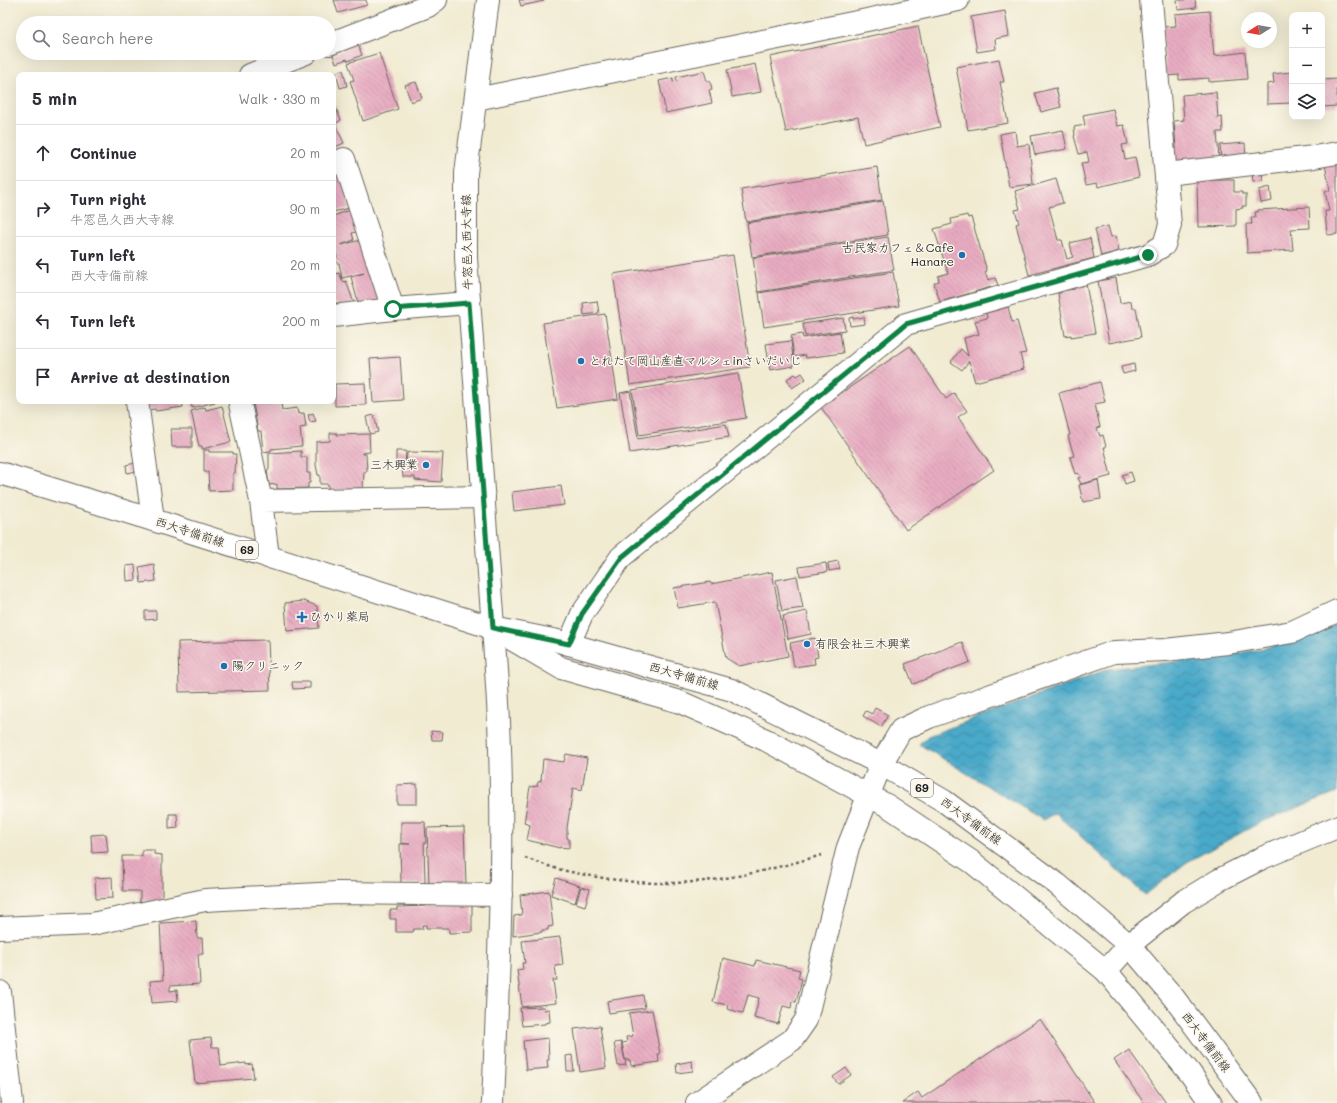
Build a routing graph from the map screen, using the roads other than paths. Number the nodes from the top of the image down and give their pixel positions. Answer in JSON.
{"nodes":[{"id":1,"x":436,"y":0,"type":"edge"},
{"id":2,"x":488,"y":0,"type":"edge"},
{"id":3,"x":958,"y":0,"type":"edge"},
{"id":4,"x":1151,"y":0,"type":"edge"},
{"id":5,"x":336,"y":41,"type":"edge"},
{"id":6,"x":288,"y":60,"type":"edge"},
{"id":7,"x":258,"y":72,"type":"edge"},
{"id":8,"x":476,"y":99,"type":"junction"},
{"id":9,"x":1337,"y":153,"type":"edge"},
{"id":10,"x":336,"y":163,"type":"edge"},
{"id":11,"x":1166,"y":174,"type":"junction"},
{"id":12,"x":469,"y":303,"type":"junction"},
{"id":13,"x":393,"y":309,"type":"junction"},
{"id":14,"x":336,"y":316,"type":"edge"},
{"id":15,"x":137,"y":404,"type":"edge"},
{"id":16,"x":240,"y":404,"type":"dead end"},
{"id":17,"x":0,"y":473,"type":"edge"},
{"id":18,"x":484,"y":497,"type":"junction"},
{"id":19,"x":261,"y":500,"type":"junction"},
{"id":20,"x":153,"y":520,"type":"junction"},
{"id":21,"x":268,"y":557,"type":"junction"},
{"id":22,"x":1337,"y":612,"type":"edge"},
{"id":23,"x":493,"y":628,"type":"junction"},
{"id":24,"x":569,"y":644,"type":"junction"},
{"id":25,"x":881,"y":764,"type":"junction"},
{"id":26,"x":868,"y":795,"type":"junction"},
{"id":27,"x":1337,"y":827,"type":"edge"},
{"id":28,"x":501,"y":895,"type":"junction"},
{"id":29,"x":0,"y":928,"type":"edge"},
{"id":30,"x":1129,"y":945,"type":"junction"},
{"id":31,"x":1106,"y":971,"type":"junction"},
{"id":32,"x":0,"y":992,"type":"edge"},
{"id":33,"x":12,"y":1103,"type":"edge"},
{"id":34,"x":493,"y":1103,"type":"edge"},
{"id":35,"x":697,"y":1103,"type":"edge"},
{"id":36,"x":1211,"y":1103,"type":"edge"},
{"id":37,"x":1252,"y":1103,"type":"edge"}],
"edges":[{"from":1,"to":5,"type":"street"},
{"from":2,"to":8,"type":"street","name":"牛窓邑久西大寺線"},
{"from":3,"to":8,"type":"street"},
{"from":4,"to":11,"type":"street"},
{"from":6,"to":7,"type":"street"},
{"from":8,"to":12,"type":"street","name":"牛窓邑久西大寺線"},
{"from":9,"to":11,"type":"street"},
{"from":10,"to":13,"type":"street"},
{"from":11,"to":24,"type":"street"},
{"from":12,"to":13,"type":"street"},
{"from":12,"to":18,"type":"street","name":"牛窓邑久西大寺線"},
{"from":13,"to":14,"type":"street"},
{"from":15,"to":20,"type":"street"},
{"from":16,"to":19,"type":"street"},
{"from":17,"to":20,"type":"street","name":"西大寺備前線","number":"69"},
{"from":18,"to":19,"type":"street"},
{"from":18,"to":23,"type":"street","name":"牛窓邑久西大寺線"},
{"from":19,"to":21,"type":"street"},
{"from":20,"to":21,"type":"street","name":"西大寺備前線","number":"69"},
{"from":21,"to":23,"type":"street","name":"西大寺備前線","number":"69"},
{"from":22,"to":25,"type":"street"},
{"from":23,"to":24,"type":"street","name":"西大寺備前線","number":"69"},
{"from":23,"to":26,"type":"street","name":"西大寺備前線","number":"69"},
{"from":23,"to":28,"type":"street","name":"牛窓邑久西大寺線"},
{"from":24,"to":25,"type":"street","name":"西大寺備前線","number":"69"},
{"from":25,"to":26,"type":"street"},
{"from":25,"to":30,"type":"street","name":"西大寺備前線","number":"69"},
{"from":26,"to":31,"type":"street","name":"西大寺備前線","number":"69"},
{"from":26,"to":35,"type":"street"},
{"from":27,"to":30,"type":"street"},
{"from":28,"to":29,"type":"street"},
{"from":28,"to":34,"type":"street","name":"牛窓邑久西大寺線"},
{"from":30,"to":31,"type":"street"},
{"from":30,"to":37,"type":"street","name":"西大寺備前線","number":"69"},
{"from":31,"to":36,"type":"street","name":"西大寺備前線","number":"69"},
{"from":32,"to":33,"type":"street"}]}
